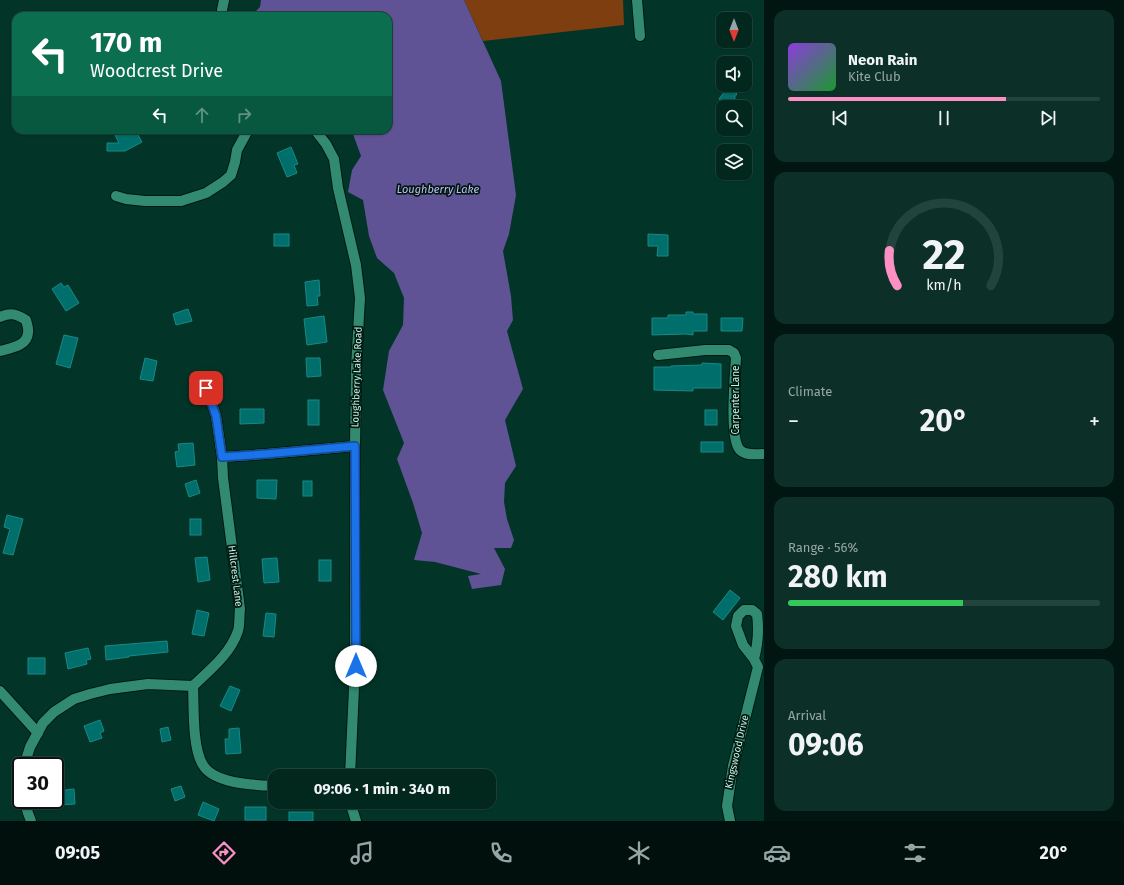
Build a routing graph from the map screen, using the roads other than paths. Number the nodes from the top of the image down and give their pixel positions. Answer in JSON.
{"nodes":[{"id":1,"x":224,"y":0,"type":"edge"},
{"id":2,"x":637,"y":0,"type":"edge"},
{"id":3,"x":222,"y":12,"type":"edge"},
{"id":4,"x":640,"y":36,"type":"dead end"},
{"id":5,"x":246,"y":134,"type":"edge"},
{"id":6,"x":318,"y":134,"type":"edge"},
{"id":7,"x":116,"y":196,"type":"dead end"},
{"id":8,"x":0,"y":317,"type":"edge"},
{"id":9,"x":0,"y":351,"type":"edge"},
{"id":10,"x":658,"y":355,"type":"dead end"},
{"id":11,"x":206,"y":388,"type":"dead end"},
{"id":12,"x":355,"y":446,"type":"junction"},
{"id":13,"x":764,"y":454,"type":"edge"},
{"id":14,"x":222,"y":457,"type":"junction"},
{"id":15,"x":754,"y":659,"type":"dead end"},
{"id":16,"x":193,"y":686,"type":"junction"},
{"id":17,"x":0,"y":691,"type":"edge"},
{"id":18,"x":38,"y":732,"type":"junction"},
{"id":19,"x":27,"y":757,"type":"edge"},
{"id":20,"x":350,"y":769,"type":"edge"},
{"id":21,"x":268,"y":786,"type":"edge"},
{"id":22,"x":27,"y":809,"type":"edge"},
{"id":23,"x":352,"y":809,"type":"edge"},
{"id":24,"x":31,"y":821,"type":"edge"},
{"id":25,"x":356,"y":821,"type":"edge"},
{"id":26,"x":730,"y":821,"type":"edge"}],
"edges":[{"from":1,"to":3,"type":"street"},
{"from":2,"to":4,"type":"street"},
{"from":5,"to":7,"type":"street"},
{"from":6,"to":12,"type":"street","name":"Loughberry Lake Road"},
{"from":8,"to":9,"type":"street"},
{"from":10,"to":13,"type":"street","name":"Carpenter Lane"},
{"from":11,"to":14,"type":"street","name":"Hillcrest Lane"},
{"from":12,"to":14,"type":"street"},
{"from":12,"to":20,"type":"street","name":"Loughberry Lake Road"},
{"from":14,"to":16,"type":"street","name":"Hillcrest Lane"},
{"from":15,"to":26,"type":"street","name":"Kingswood Drive"},
{"from":16,"to":18,"type":"street"},
{"from":16,"to":21,"type":"street"},
{"from":17,"to":18,"type":"street"},
{"from":18,"to":19,"type":"street"},
{"from":22,"to":24,"type":"street"},
{"from":23,"to":25,"type":"street"}]}
